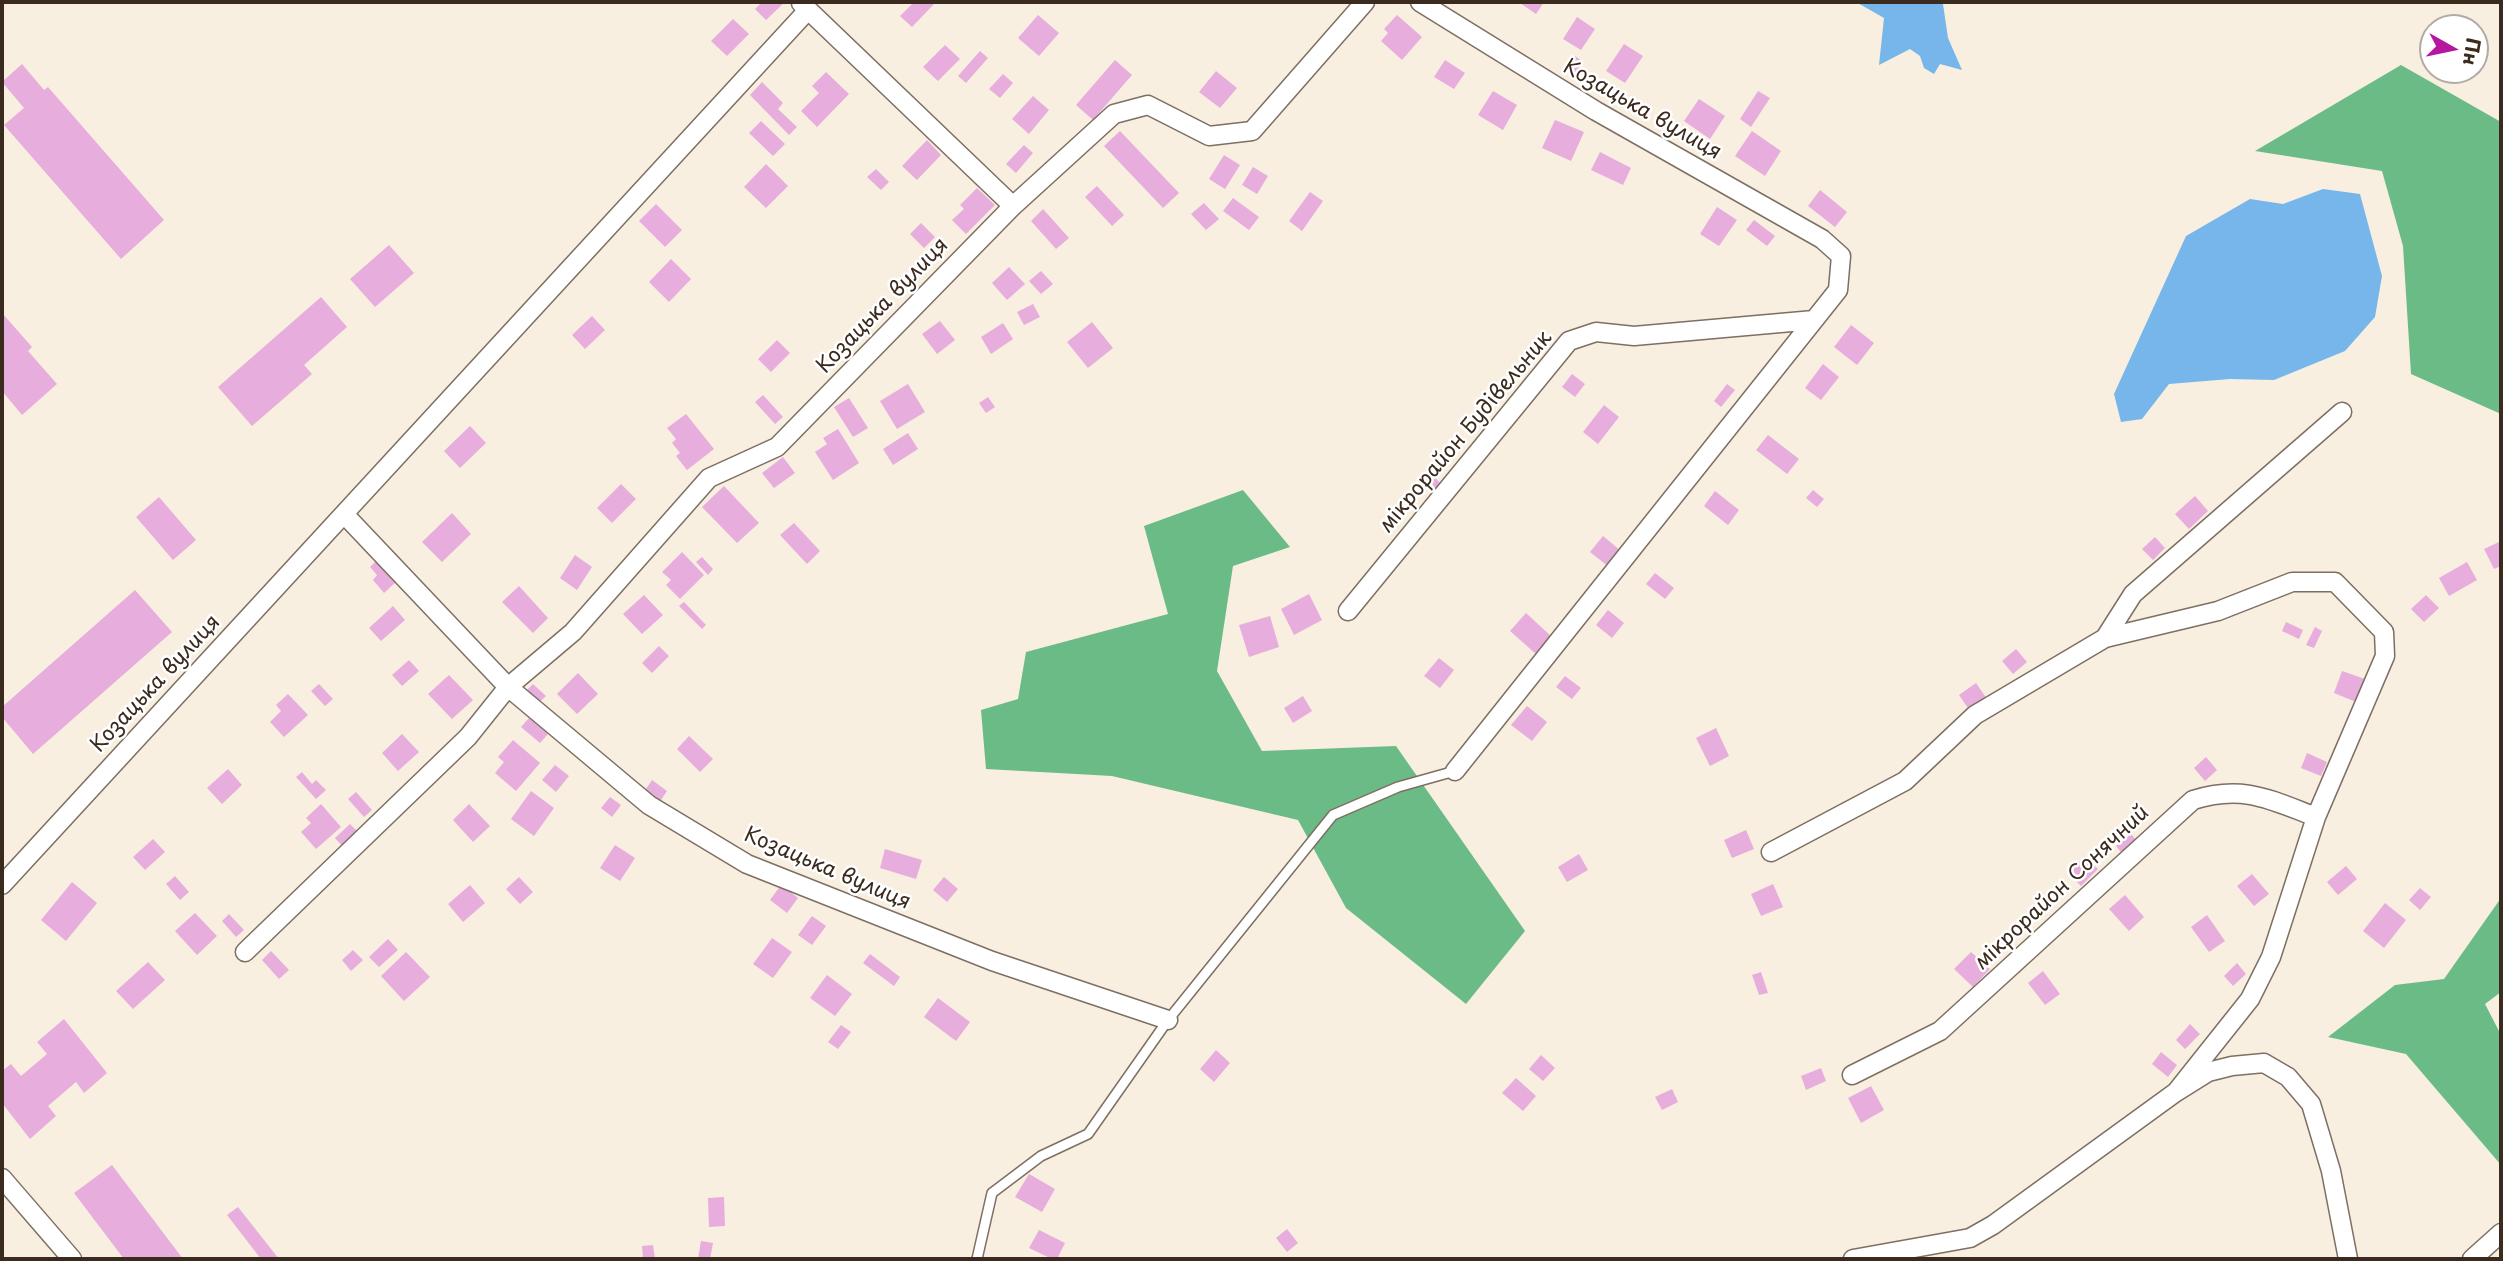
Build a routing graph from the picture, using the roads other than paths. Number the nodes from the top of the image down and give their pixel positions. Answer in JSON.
{"nodes":[{"id":1,"x":1366,"y":2,"type":"edge"},
{"id":2,"x":1420,"y":2,"type":"edge"},
{"id":3,"x":804,"y":6,"type":"edge"},
{"id":4,"x":1013,"y":206,"type":"junction"},
{"id":5,"x":1814,"y":320,"type":"junction"},
{"id":6,"x":2342,"y":412,"type":"dead end"},
{"id":7,"x":344,"y":514,"type":"junction"},
{"id":8,"x":1348,"y":611,"type":"dead end"},
{"id":9,"x":2105,"y":638,"type":"junction"},
{"id":10,"x":509,"y":687,"type":"junction"},
{"id":11,"x":1455,"y":771,"type":"joint"},
{"id":12,"x":2316,"y":817,"type":"junction"},
{"id":13,"x":1771,"y":852,"type":"dead end"},
{"id":14,"x":2,"y":885,"type":"edge"},
{"id":15,"x":245,"y":951,"type":"dead end"},
{"id":16,"x":1168,"y":1020,"type":"junction"},
{"id":17,"x":1852,"y":1075,"type":"dead end"},
{"id":18,"x":2176,"y":1092,"type":"junction"},
{"id":19,"x":2,"y":1178,"type":"edge"},
{"id":20,"x":2501,"y":1233,"type":"edge"},
{"id":21,"x":72,"y":1259,"type":"edge"},
{"id":22,"x":977,"y":1259,"type":"edge"},
{"id":23,"x":1853,"y":1259,"type":"edge"},
{"id":24,"x":2348,"y":1259,"type":"edge"},
{"id":25,"x":2472,"y":1259,"type":"edge"}],
"edges":[{"from":1,"to":4,"type":"street","name":"Козацька вулиця"},
{"from":2,"to":5,"type":"street","name":"Козацька вулиця"},
{"from":3,"to":4,"type":"street","name":"Козацька вулиця"},
{"from":3,"to":7,"type":"street","name":"Козацька вулиця"},
{"from":4,"to":10,"type":"street","name":"Козацька вулиця"},
{"from":5,"to":8,"type":"street","name":"мікрорайон Будівельник"},
{"from":5,"to":11,"type":"street"},
{"from":6,"to":9,"type":"street"},
{"from":7,"to":10,"type":"street","name":"Козацька вулиця"},
{"from":7,"to":14,"type":"street","name":"Козацька вулиця"},
{"from":9,"to":12,"type":"street"},
{"from":9,"to":13,"type":"street"},
{"from":10,"to":15,"type":"street","name":"Козацька вулиця"},
{"from":10,"to":16,"type":"street","name":"Козацька вулиця"},
{"from":11,"to":16,"type":"lane"},
{"from":12,"to":17,"type":"street","name":"мікрорайон Сонячний"},
{"from":12,"to":18,"type":"street"},
{"from":16,"to":22,"type":"lane"},
{"from":18,"to":23,"type":"street"},
{"from":18,"to":24,"type":"street"},
{"from":19,"to":21,"type":"street"},
{"from":20,"to":25,"type":"street"}]}
